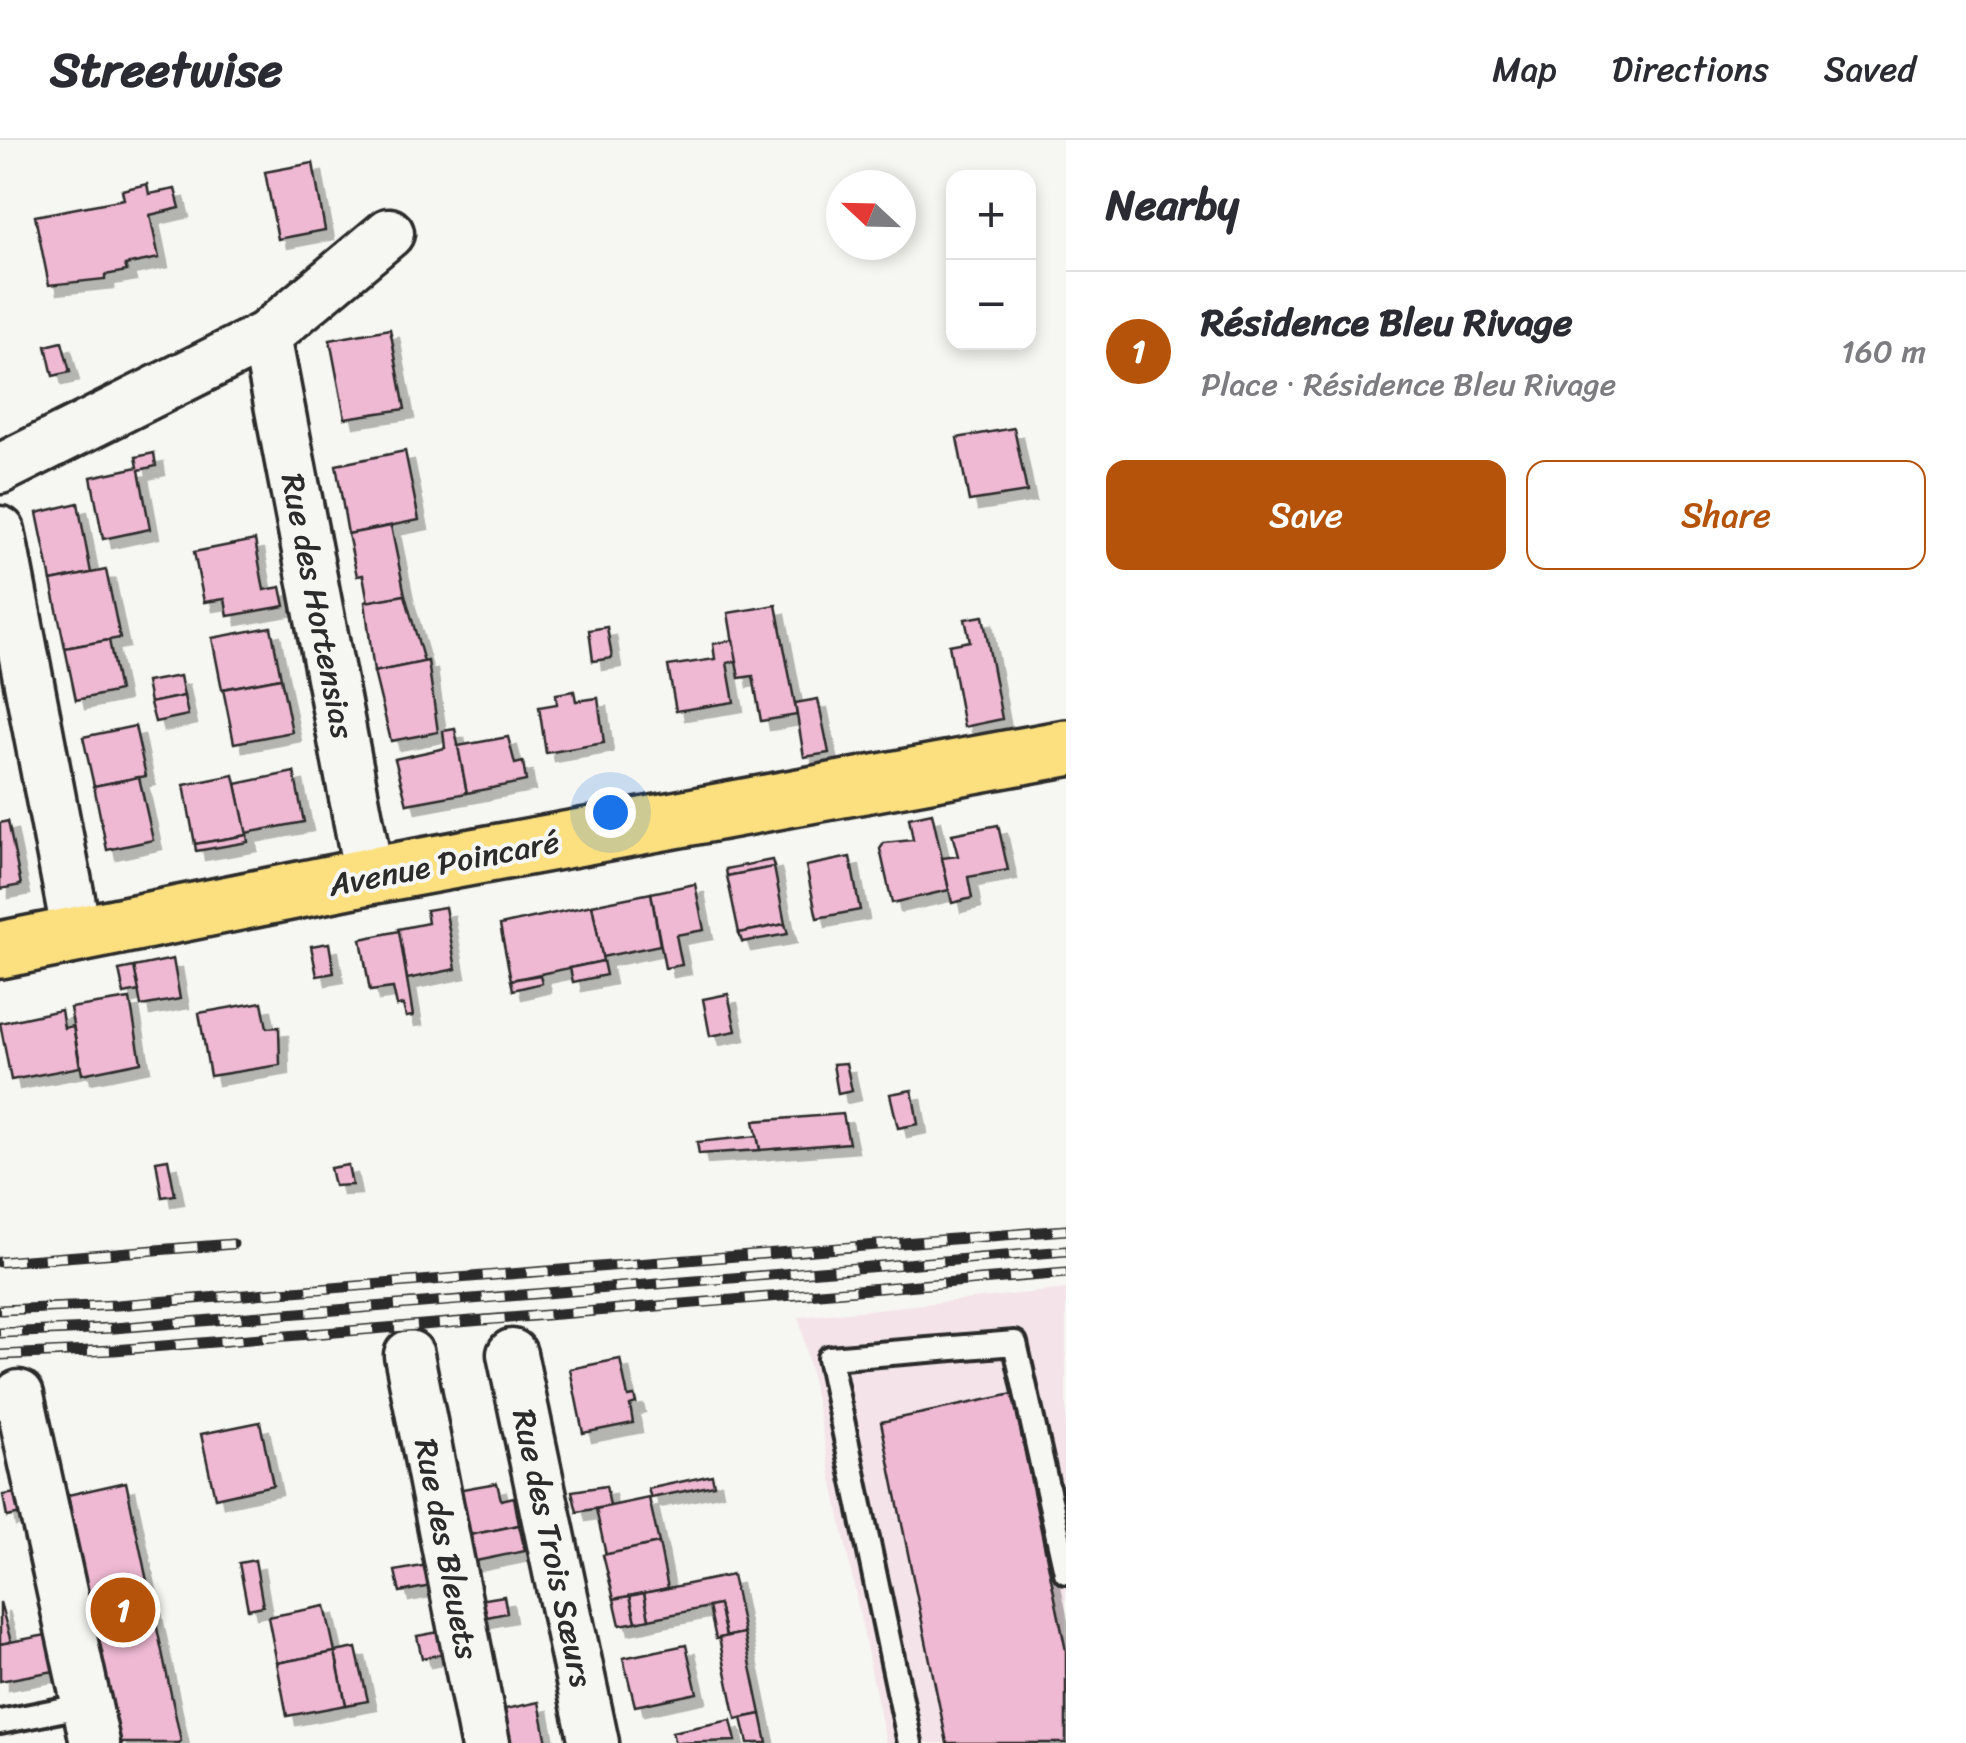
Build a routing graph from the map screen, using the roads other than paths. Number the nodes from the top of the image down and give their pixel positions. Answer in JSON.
{"nodes":[{"id":1,"x":389,"y":234,"type":"dead end"},
{"id":2,"x":266,"y":336,"type":"junction"},
{"id":3,"x":0,"y":469,"type":"edge"},
{"id":4,"x":0,"y":532,"type":"edge"},
{"id":5,"x":1066,"y":748,"type":"edge"},
{"id":6,"x":369,"y":876,"type":"junction"},
{"id":7,"x":77,"y":935,"type":"junction"},
{"id":8,"x":0,"y":950,"type":"edge"},
{"id":9,"x":512,"y":1354,"type":"dead end"},
{"id":10,"x":410,"y":1355,"type":"dead end"},
{"id":11,"x":19,"y":1395,"type":"dead end"},
{"id":12,"x":1066,"y":1572,"type":"edge"},
{"id":13,"x":0,"y":1722,"type":"edge"},
{"id":14,"x":91,"y":1724,"type":"edge"},
{"id":15,"x":485,"y":1743,"type":"edge"},
{"id":16,"x":594,"y":1743,"type":"edge"},
{"id":17,"x":910,"y":1743,"type":"edge"}],
"edges":[{"from":1,"to":2,"type":"street"},
{"from":2,"to":3,"type":"street"},
{"from":2,"to":6,"type":"street","name":"Rue des Hortensias"},
{"from":4,"to":7,"type":"street"},
{"from":5,"to":6,"type":"main road","name":"Avenue Poincaré"},
{"from":6,"to":7,"type":"main road","name":"Avenue Poincaré"},
{"from":7,"to":8,"type":"main road","name":"Avenue Poincaré"},
{"from":9,"to":16,"type":"street","name":"Rue des Trois Sœurs"},
{"from":10,"to":15,"type":"street","name":"Rue des Bleuets"},
{"from":11,"to":14,"type":"street"},
{"from":12,"to":17,"type":"lane"},
{"from":13,"to":14,"type":"lane"}]}
